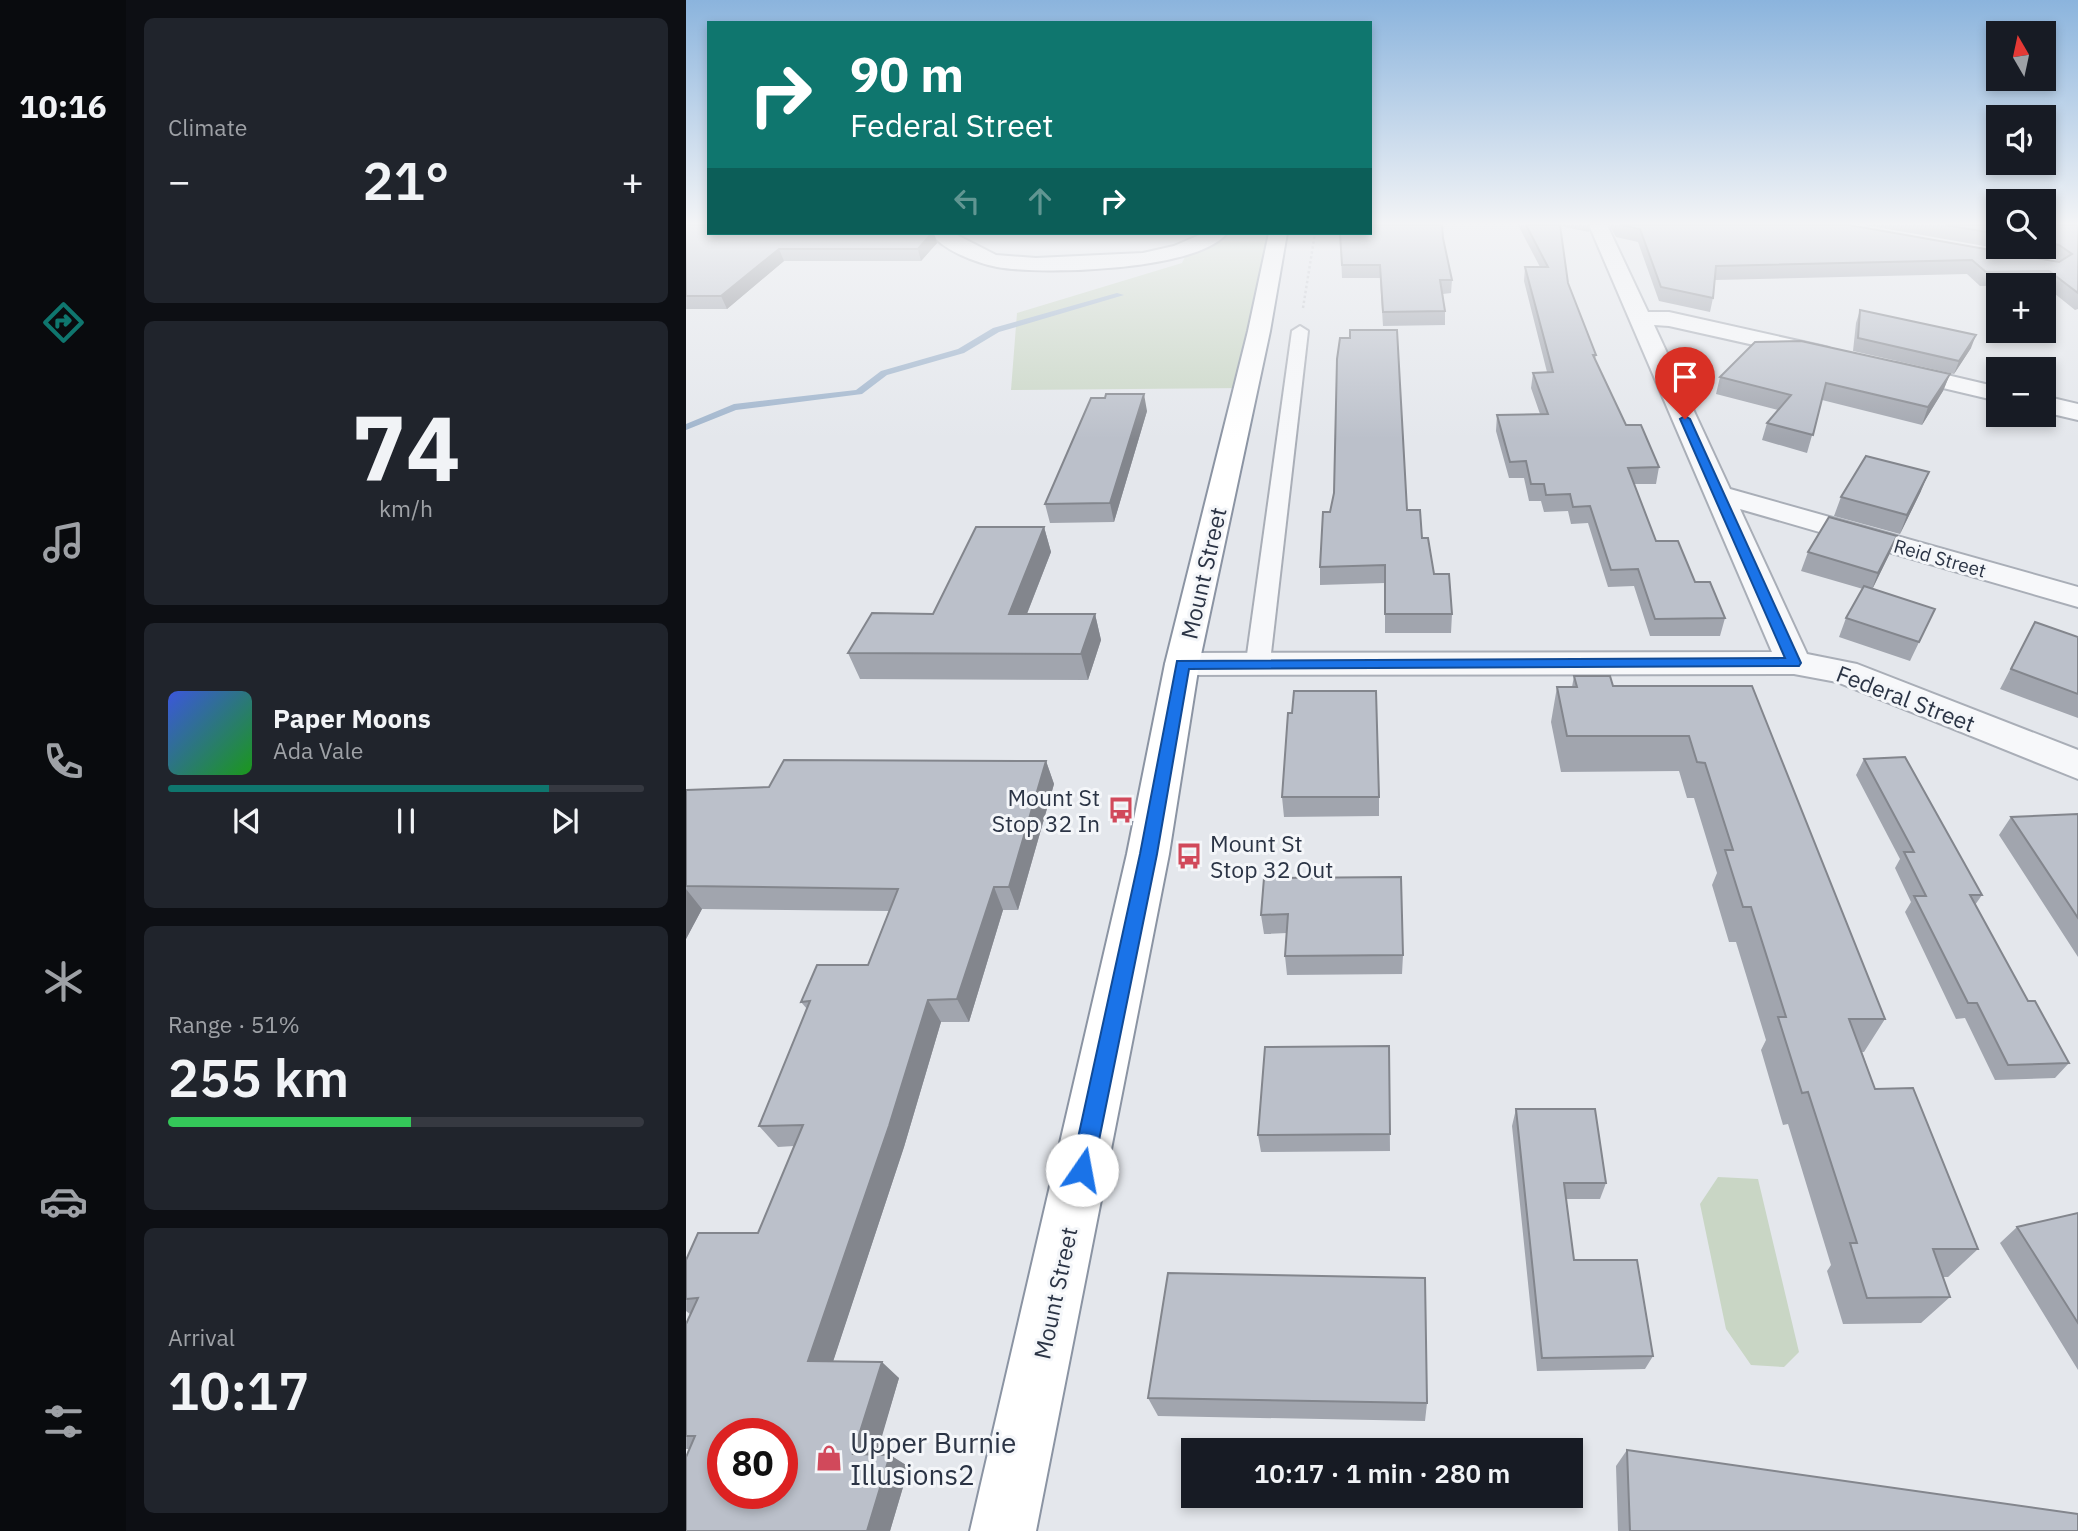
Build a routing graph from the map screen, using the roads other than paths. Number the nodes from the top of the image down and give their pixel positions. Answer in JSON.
{"nodes":[{"id":1,"x":1266,"y":296,"type":"edge"},
{"id":2,"x":1629,"y":296,"type":"edge"},
{"id":3,"x":1638,"y":318,"type":"junction"},
{"id":4,"x":1300,"y":331,"type":"road end"},
{"id":5,"x":1840,"y":358,"type":"edge"},
{"id":6,"x":1880,"y":367,"type":"edge"},
{"id":7,"x":1986,"y":391,"type":"edge"},
{"id":8,"x":2056,"y":407,"type":"edge"},
{"id":9,"x":2078,"y":412,"type":"edge"},
{"id":10,"x":1721,"y":495,"type":"junction"},
{"id":11,"x":2078,"y":597,"type":"edge"},
{"id":12,"x":1258,"y":662,"type":"junction"},
{"id":13,"x":1794,"y":663,"type":"junction"},
{"id":14,"x":1182,"y":664,"type":"junction"},
{"id":15,"x":2078,"y":765,"type":"edge"},
{"id":16,"x":1003,"y":1531,"type":"edge"}],
"edges":[{"from":1,"to":14,"type":"highway","name":"Mount Street"},
{"from":2,"to":3,"type":"street"},
{"from":3,"to":5,"type":"street"},
{"from":3,"to":10,"type":"street"},
{"from":4,"to":12,"type":"lane"},
{"from":6,"to":7,"type":"street"},
{"from":8,"to":9,"type":"street"},
{"from":10,"to":11,"type":"street","name":"Reid Street"},
{"from":10,"to":13,"type":"street"},
{"from":12,"to":13,"type":"street","name":"Federal Street"},
{"from":12,"to":14,"type":"street","name":"Federal Street"},
{"from":13,"to":15,"type":"street","name":"Federal Street"},
{"from":14,"to":16,"type":"highway","name":"Mount Street"}]}
